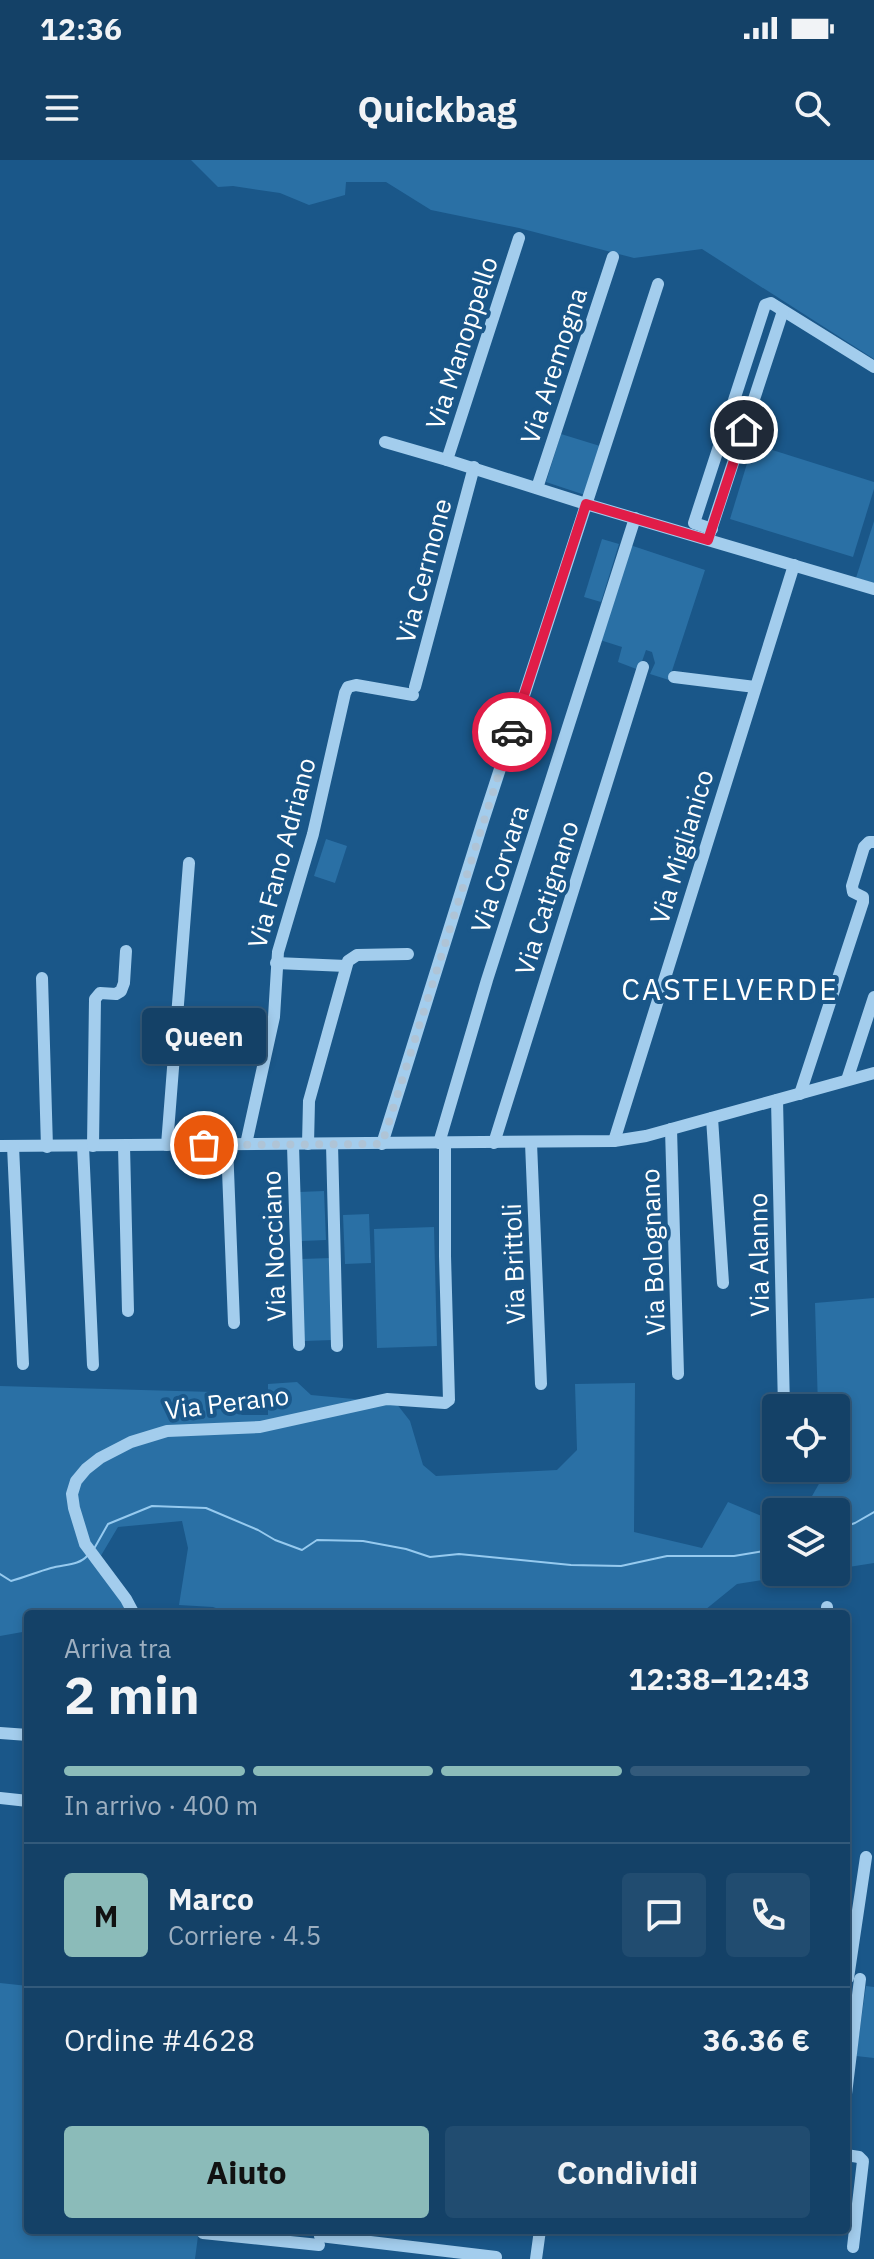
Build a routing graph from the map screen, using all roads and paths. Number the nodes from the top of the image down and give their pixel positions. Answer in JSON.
{"nodes":[{"id":1,"x":519,"y":238,"type":"dead end"},
{"id":2,"x":613,"y":257,"type":"dead end"},
{"id":3,"x":658,"y":284,"type":"dead end"},
{"id":4,"x":783,"y":311,"type":"junction"},
{"id":5,"x":874,"y":367,"type":"edge"},
{"id":6,"x":385,"y":442,"type":"dead end"},
{"id":7,"x":447,"y":460,"type":"junction"},
{"id":8,"x":474,"y":467,"type":"junction"},
{"id":9,"x":537,"y":488,"type":"junction"},
{"id":10,"x":586,"y":504,"type":"junction"},
{"id":11,"x":635,"y":518,"type":"junction"},
{"id":12,"x":692,"y":529,"type":"junction"},
{"id":13,"x":710,"y":534,"type":"junction"},
{"id":14,"x":794,"y":565,"type":"junction"},
{"id":15,"x":874,"y":589,"type":"edge"},
{"id":16,"x":643,"y":667,"type":"dead end"},
{"id":17,"x":674,"y":677,"type":"dead end"},
{"id":18,"x":755,"y":687,"type":"junction"},
{"id":19,"x":414,"y":691,"type":"joint"},
{"id":20,"x":874,"y":842,"type":"edge"},
{"id":21,"x":189,"y":863,"type":"dead end"},
{"id":22,"x":126,"y":951,"type":"dead end"},
{"id":23,"x":408,"y":954,"type":"dead end"},
{"id":24,"x":276,"y":963,"type":"junction"},
{"id":25,"x":346,"y":966,"type":"junction"},
{"id":26,"x":42,"y":978,"type":"dead end"},
{"id":27,"x":874,"y":997,"type":"edge"},
{"id":28,"x":874,"y":1073,"type":"edge"},
{"id":29,"x":847,"y":1080,"type":"junction"},
{"id":30,"x":800,"y":1094,"type":"junction"},
{"id":31,"x":777,"y":1100,"type":"junction"},
{"id":32,"x":712,"y":1118,"type":"junction"},
{"id":33,"x":671,"y":1129,"type":"junction"},
{"id":34,"x":614,"y":1141,"type":"junction"},
{"id":35,"x":442,"y":1143,"type":"junction"},
{"id":36,"x":494,"y":1143,"type":"junction"},
{"id":37,"x":531,"y":1143,"type":"junction"},
{"id":38,"x":246,"y":1144,"type":"junction"},
{"id":39,"x":308,"y":1144,"type":"junction"},
{"id":40,"x":332,"y":1144,"type":"junction"},
{"id":41,"x":382,"y":1144,"type":"junction"},
{"id":42,"x":167,"y":1145,"type":"junction"},
{"id":43,"x":227,"y":1145,"type":"junction"},
{"id":44,"x":293,"y":1145,"type":"junction"},
{"id":45,"x":6,"y":1146,"type":"edge"},
{"id":46,"x":88,"y":1146,"type":"junction"},
{"id":47,"x":124,"y":1146,"type":"junction"},
{"id":48,"x":47,"y":1147,"type":"junction"},
{"id":49,"x":723,"y":1283,"type":"dead end"},
{"id":50,"x":128,"y":1311,"type":"dead end"},
{"id":51,"x":234,"y":1323,"type":"dead end"},
{"id":52,"x":299,"y":1345,"type":"dead end"},
{"id":53,"x":337,"y":1346,"type":"dead end"},
{"id":54,"x":23,"y":1364,"type":"dead end"},
{"id":55,"x":93,"y":1365,"type":"dead end"},
{"id":56,"x":678,"y":1374,"type":"dead end"},
{"id":57,"x":541,"y":1384,"type":"dead end"},
{"id":58,"x":784,"y":1394,"type":"edge"},
{"id":59,"x":450,"y":1398,"type":"joint"},
{"id":60,"x":132,"y":1610,"type":"edge"},
{"id":61,"x":0,"y":1733,"type":"edge"},
{"id":62,"x":24,"y":1735,"type":"edge"},
{"id":63,"x":0,"y":1798,"type":"edge"},
{"id":64,"x":24,"y":1801,"type":"edge"},
{"id":65,"x":866,"y":1857,"type":"dead end"},
{"id":66,"x":851,"y":1978,"type":"edge"},
{"id":67,"x":874,"y":1981,"type":"edge"},
{"id":68,"x":850,"y":2001,"type":"edge"},
{"id":69,"x":850,"y":2156,"type":"edge"},
{"id":70,"x":232,"y":2234,"type":"edge"},
{"id":71,"x":539,"y":2234,"type":"edge"},
{"id":72,"x":320,"y":2237,"type":"edge"},
{"id":73,"x":853,"y":2247,"type":"dead end"},
{"id":74,"x":496,"y":2257,"type":"edge"},
{"id":75,"x":318,"y":2259,"type":"edge"},
{"id":76,"x":536,"y":2259,"type":"edge"}],
"edges":[{"from":1,"to":7,"type":"street","name":"Via Manoppello"},
{"from":2,"to":9,"type":"street","name":"Via Aremogna"},
{"from":3,"to":10,"type":"street"},
{"from":4,"to":5,"type":"street"},
{"from":4,"to":12,"type":"street"},
{"from":4,"to":13,"type":"street"},
{"from":6,"to":7,"type":"street"},
{"from":7,"to":8,"type":"street","name":"Via Manoppello"},
{"from":8,"to":9,"type":"street","name":"Via Manoppello"},
{"from":8,"to":19,"type":"street","name":"Via Cermone"},
{"from":9,"to":10,"type":"street","name":"Via Manoppello"},
{"from":10,"to":11,"type":"street","name":"Via Manoppello"},
{"from":10,"to":41,"type":"street"},
{"from":11,"to":12,"type":"street","name":"Via Manoppello"},
{"from":11,"to":35,"type":"street","name":"Via Corvara"},
{"from":12,"to":13,"type":"street","name":"Via Manoppello"},
{"from":13,"to":14,"type":"street","name":"Via Manoppello"},
{"from":14,"to":15,"type":"street","name":"Via Manoppello"},
{"from":14,"to":18,"type":"street","name":"Via Miglianico"},
{"from":16,"to":36,"type":"street","name":"Via Catignano"},
{"from":17,"to":18,"type":"street"},
{"from":18,"to":34,"type":"street","name":"Via Miglianico"},
{"from":19,"to":24,"type":"street","name":"Via Fano Adriano"},
{"from":20,"to":30,"type":"street"},
{"from":21,"to":42,"type":"street"},
{"from":22,"to":46,"type":"street"},
{"from":23,"to":25,"type":"street"},
{"from":24,"to":25,"type":"street"},
{"from":24,"to":38,"type":"street","name":"Via Fano Adriano"},
{"from":25,"to":39,"type":"street"},
{"from":26,"to":48,"type":"street"},
{"from":27,"to":29,"type":"street"},
{"from":28,"to":29,"type":"street"},
{"from":29,"to":30,"type":"street"},
{"from":30,"to":31,"type":"street"},
{"from":31,"to":32,"type":"street"},
{"from":31,"to":58,"type":"street","name":"Via Alanno"},
{"from":32,"to":33,"type":"street"},
{"from":32,"to":49,"type":"street"},
{"from":33,"to":34,"type":"street"},
{"from":33,"to":56,"type":"street","name":"Via Bolognano"},
{"from":34,"to":37,"type":"street"},
{"from":35,"to":36,"type":"street"},
{"from":35,"to":41,"type":"street"},
{"from":35,"to":59,"type":"street","name":"Via Corvara"},
{"from":36,"to":37,"type":"street"},
{"from":37,"to":57,"type":"street","name":"Via Brittoli"},
{"from":38,"to":43,"type":"street"},
{"from":38,"to":44,"type":"street"},
{"from":39,"to":40,"type":"street"},
{"from":39,"to":44,"type":"street"},
{"from":40,"to":41,"type":"street"},
{"from":40,"to":53,"type":"street"},
{"from":42,"to":43,"type":"street"},
{"from":42,"to":47,"type":"street"},
{"from":43,"to":51,"type":"street"},
{"from":44,"to":52,"type":"street","name":"Via Nocciano"},
{"from":45,"to":48,"type":"street"},
{"from":45,"to":54,"type":"street"},
{"from":46,"to":47,"type":"street"},
{"from":46,"to":48,"type":"street"},
{"from":46,"to":55,"type":"street"},
{"from":47,"to":50,"type":"street"},
{"from":59,"to":60,"type":"street","name":"Via Perano"},
{"from":61,"to":62,"type":"street"},
{"from":63,"to":64,"type":"street"},
{"from":65,"to":66,"type":"street"},
{"from":66,"to":67,"type":"street"},
{"from":66,"to":68,"type":"street"},
{"from":69,"to":73,"type":"street"},
{"from":70,"to":72,"type":"street"},
{"from":71,"to":76,"type":"street"},
{"from":72,"to":74,"type":"street"},
{"from":72,"to":75,"type":"street"}]}
